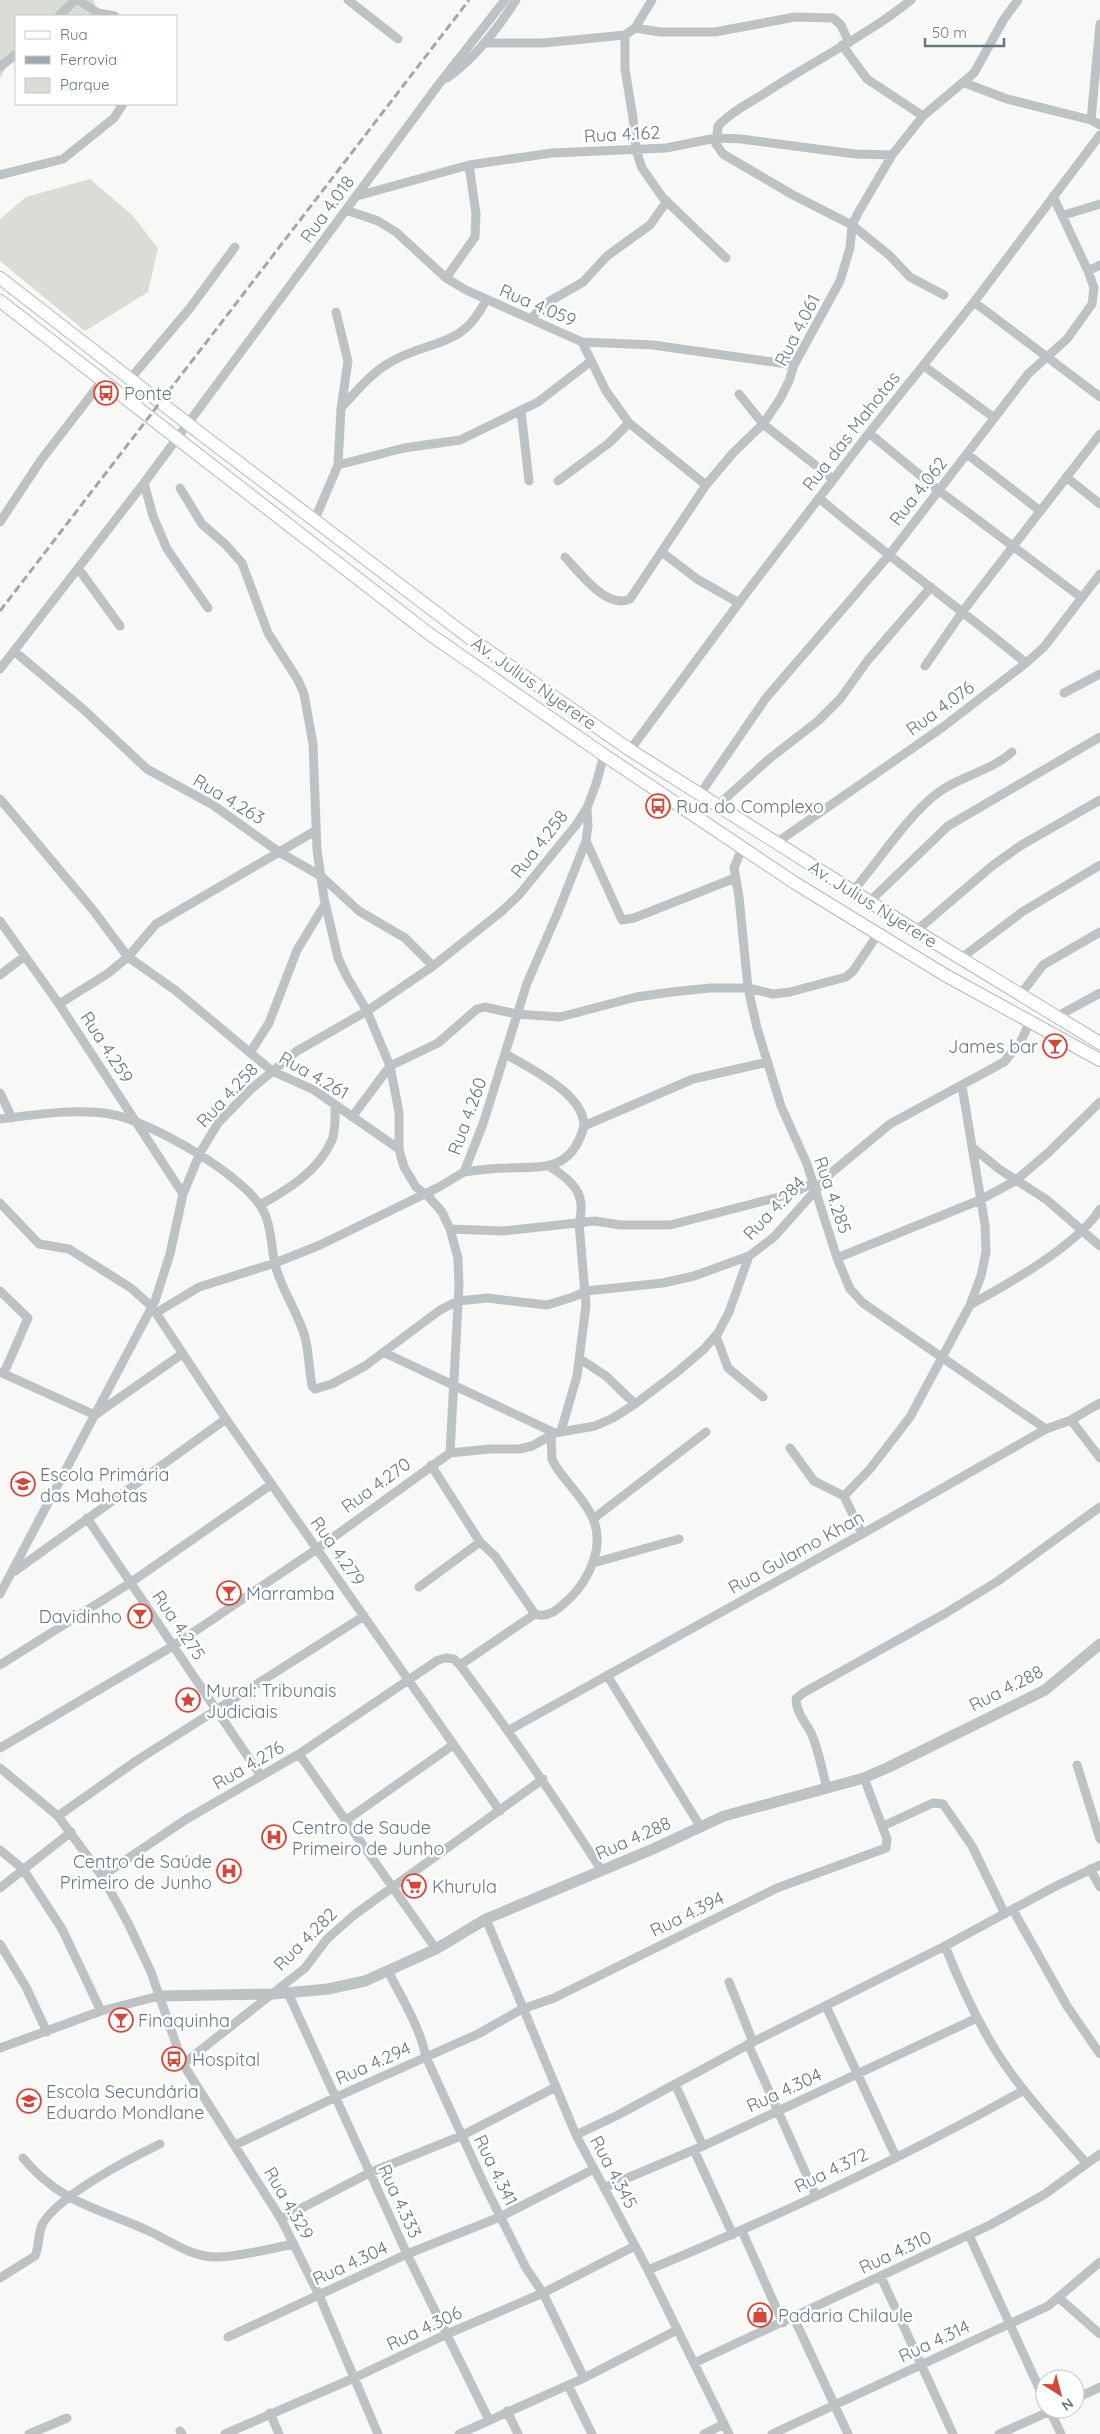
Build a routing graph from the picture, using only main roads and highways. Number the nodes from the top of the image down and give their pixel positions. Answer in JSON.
{"nodes":[{"id":1,"x":0,"y":278,"type":"edge"},
{"id":2,"x":0,"y":301,"type":"edge"},
{"id":3,"x":1100,"y":1043,"type":"edge"},
{"id":4,"x":1100,"y":1060,"type":"edge"}],
"edges":[{"from":1,"to":3,"type":"main road","name":"Av. Julius Nyerere"},
{"from":2,"to":4,"type":"main road","name":"Av. Julius Nyerere"}]}
